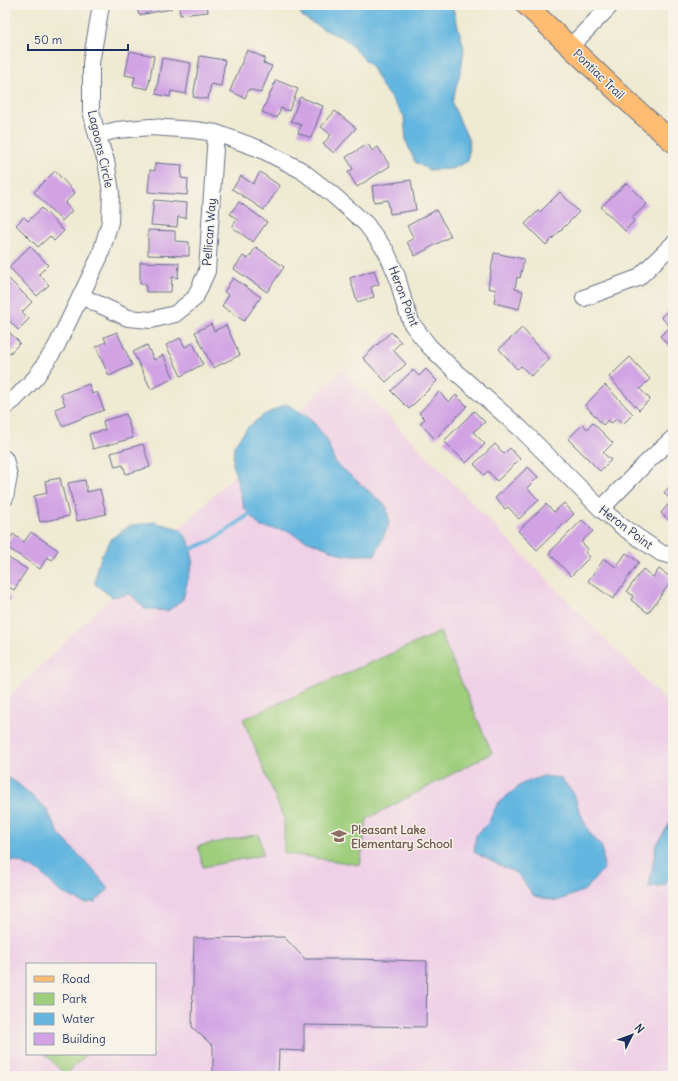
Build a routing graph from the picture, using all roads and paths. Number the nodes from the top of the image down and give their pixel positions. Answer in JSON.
{"nodes":[{"id":1,"x":100,"y":5,"type":"edge"},
{"id":2,"x":526,"y":5,"type":"edge"},
{"id":3,"x":611,"y":5,"type":"edge"},
{"id":4,"x":571,"y":46,"type":"junction"},
{"id":5,"x":216,"y":133,"type":"junction"},
{"id":6,"x":97,"y":135,"type":"junction"},
{"id":7,"x":673,"y":142,"type":"edge"},
{"id":8,"x":673,"y":244,"type":"edge"},
{"id":9,"x":81,"y":296,"type":"junction"},
{"id":10,"x":584,"y":298,"type":"dead end"},
{"id":11,"x":5,"y":407,"type":"edge"},
{"id":12,"x":673,"y":438,"type":"edge"},
{"id":13,"x":5,"y":459,"type":"edge"},
{"id":14,"x":5,"y":498,"type":"edge"},
{"id":15,"x":601,"y":509,"type":"junction"},
{"id":16,"x":673,"y":556,"type":"edge"}],
"edges":[{"from":1,"to":6,"type":"street","name":"Lagoons Circle"},
{"from":2,"to":4,"type":"main road","name":"Pontiac Trail"},
{"from":3,"to":4,"type":"street"},
{"from":4,"to":7,"type":"main road","name":"Pontiac Trail"},
{"from":5,"to":6,"type":"street","name":"Heron Point"},
{"from":5,"to":9,"type":"street","name":"Pellican Way"},
{"from":5,"to":15,"type":"street","name":"Heron Point"},
{"from":6,"to":9,"type":"street","name":"Lagoons Circle"},
{"from":8,"to":10,"type":"street"},
{"from":9,"to":11,"type":"street","name":"Lagoons Circle"},
{"from":12,"to":15,"type":"street"},
{"from":13,"to":14,"type":"street"},
{"from":15,"to":16,"type":"street","name":"Heron Point"}]}
